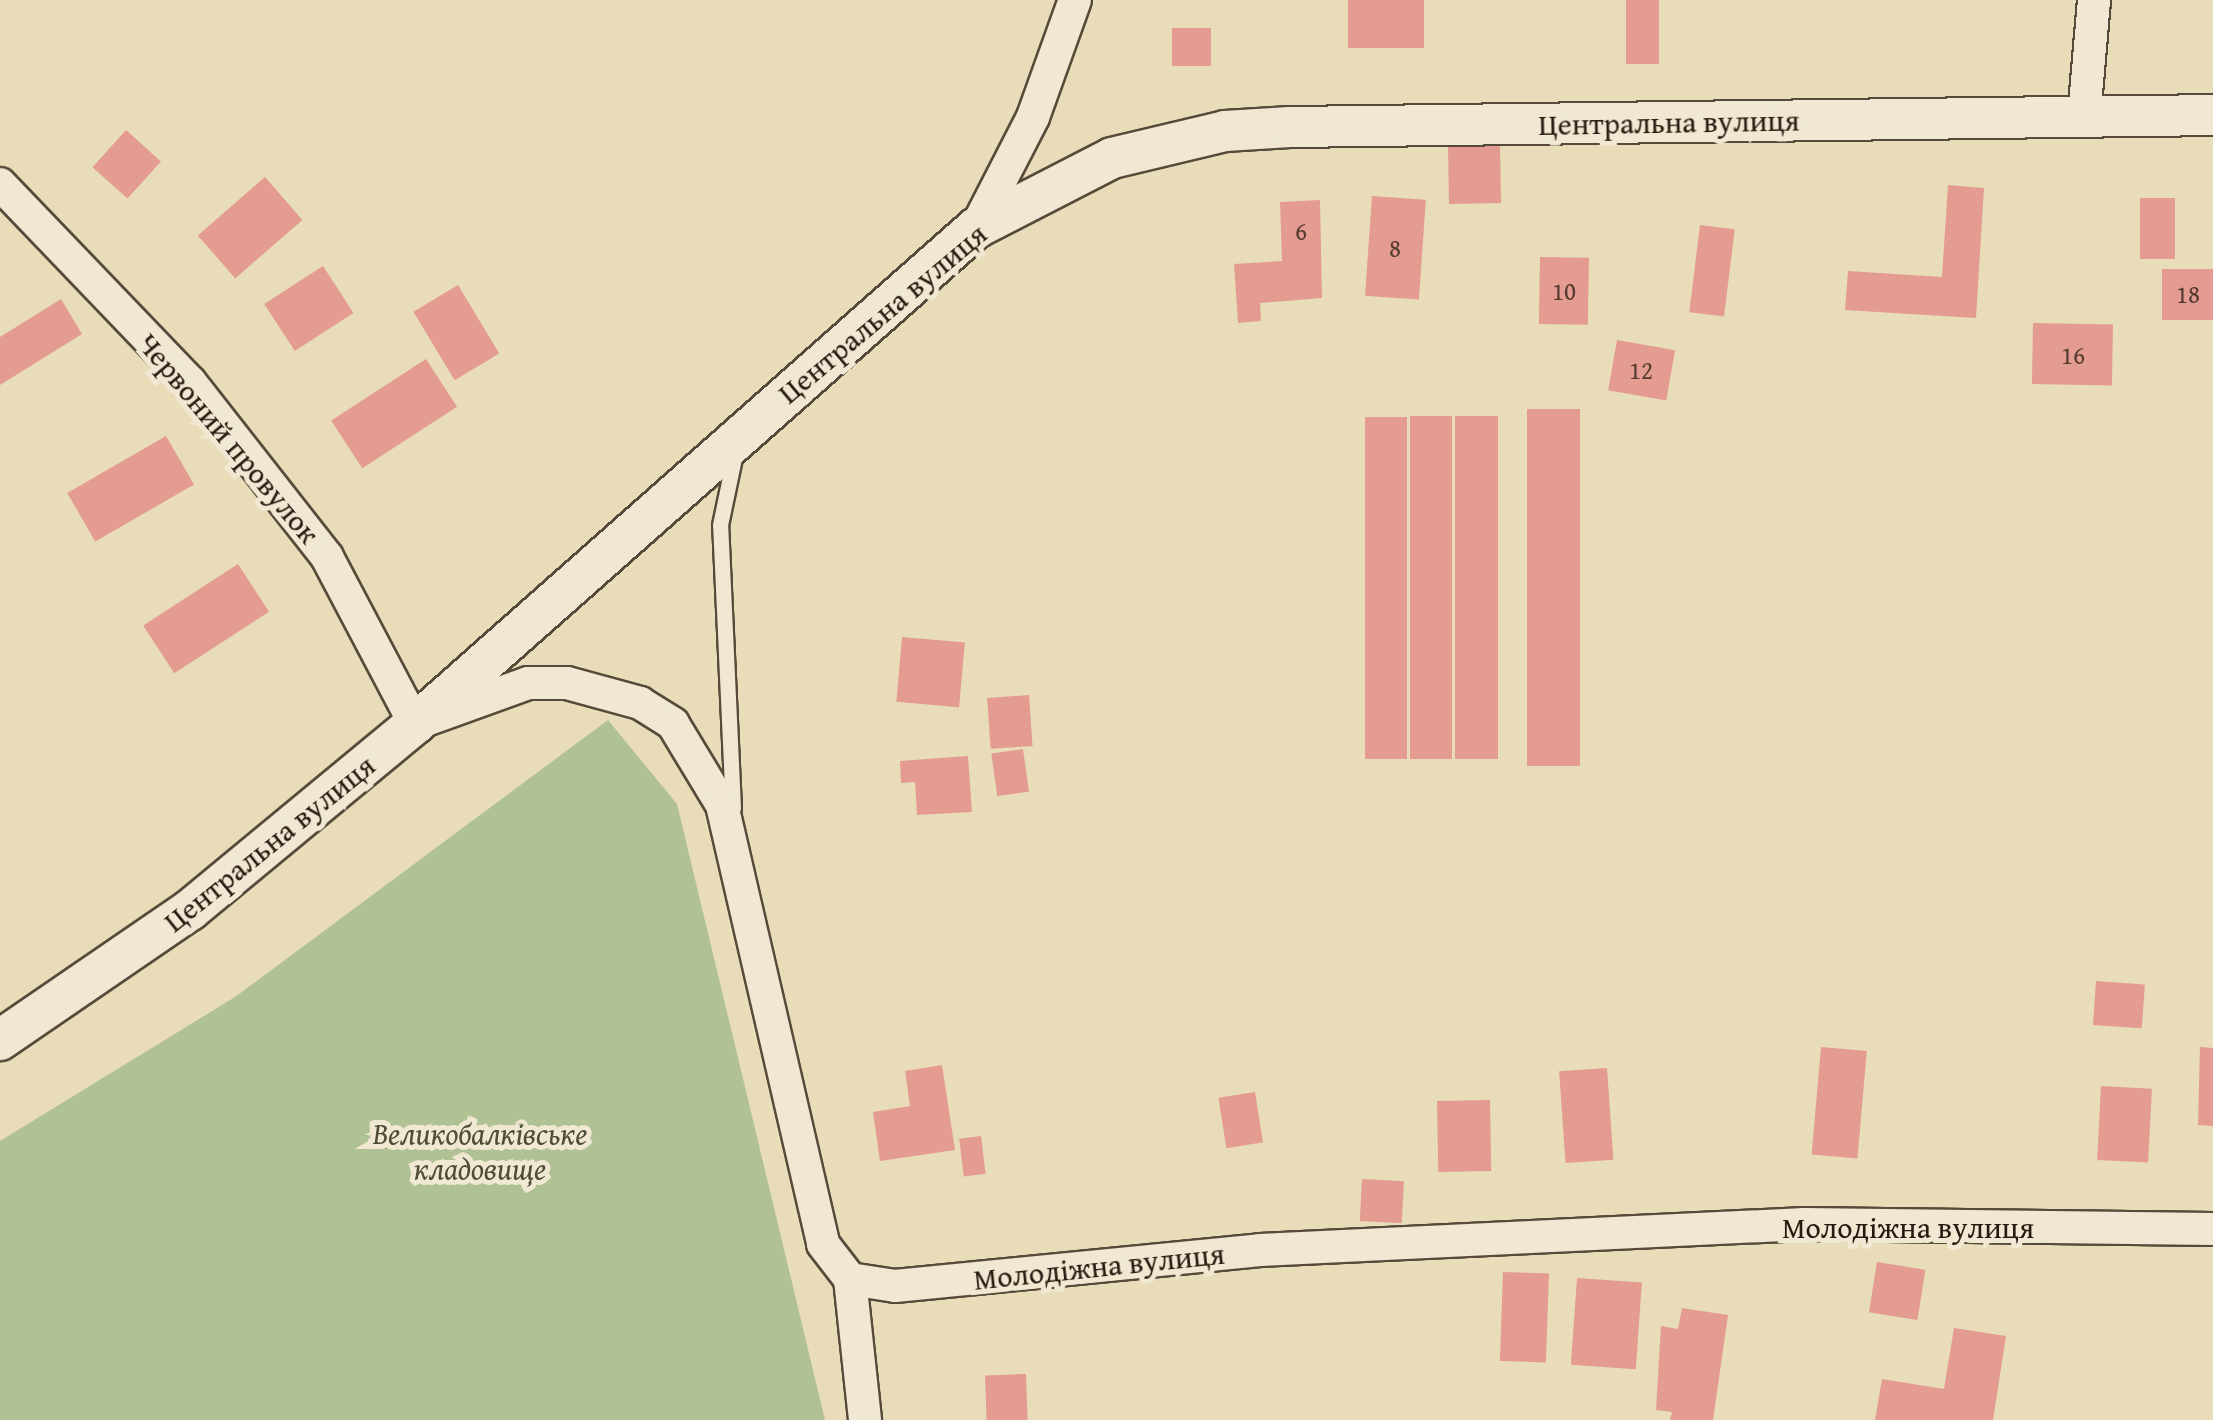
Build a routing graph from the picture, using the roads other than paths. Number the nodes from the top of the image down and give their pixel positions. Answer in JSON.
{"nodes":[{"id":1,"x":1075,"y":0,"type":"edge"},
{"id":2,"x":2094,"y":0,"type":"edge"},
{"id":3,"x":2213,"y":115,"type":"edge"},
{"id":4,"x":2084,"y":117,"type":"junction"},
{"id":5,"x":0,"y":184,"type":"edge"},
{"id":6,"x":976,"y":228,"type":"junction"},
{"id":7,"x":738,"y":436,"type":"junction"},
{"id":8,"x":415,"y":724,"type":"junction"},
{"id":9,"x":736,"y":857,"type":"junction"},
{"id":10,"x":0,"y":1040,"type":"edge"},
{"id":11,"x":2213,"y":1230,"type":"edge"},
{"id":12,"x":850,"y":1278,"type":"junction"},
{"id":13,"x":865,"y":1420,"type":"edge"}],
"edges":[{"from":1,"to":6,"type":"street"},
{"from":2,"to":4,"type":"street"},
{"from":3,"to":4,"type":"street","name":"Центральна вулиця"},
{"from":4,"to":6,"type":"street","name":"Центральна вулиця"},
{"from":5,"to":8,"type":"street","name":"Червоний провулок"},
{"from":6,"to":7,"type":"street","name":"Центральна вулиця"},
{"from":7,"to":8,"type":"street","name":"Центральна вулиця"},
{"from":7,"to":9,"type":"lane"},
{"from":8,"to":9,"type":"street"},
{"from":8,"to":10,"type":"street","name":"Центральна вулиця"},
{"from":9,"to":12,"type":"street"},
{"from":11,"to":12,"type":"street","name":"Молодіжна вулиця"},
{"from":12,"to":13,"type":"street"}]}
